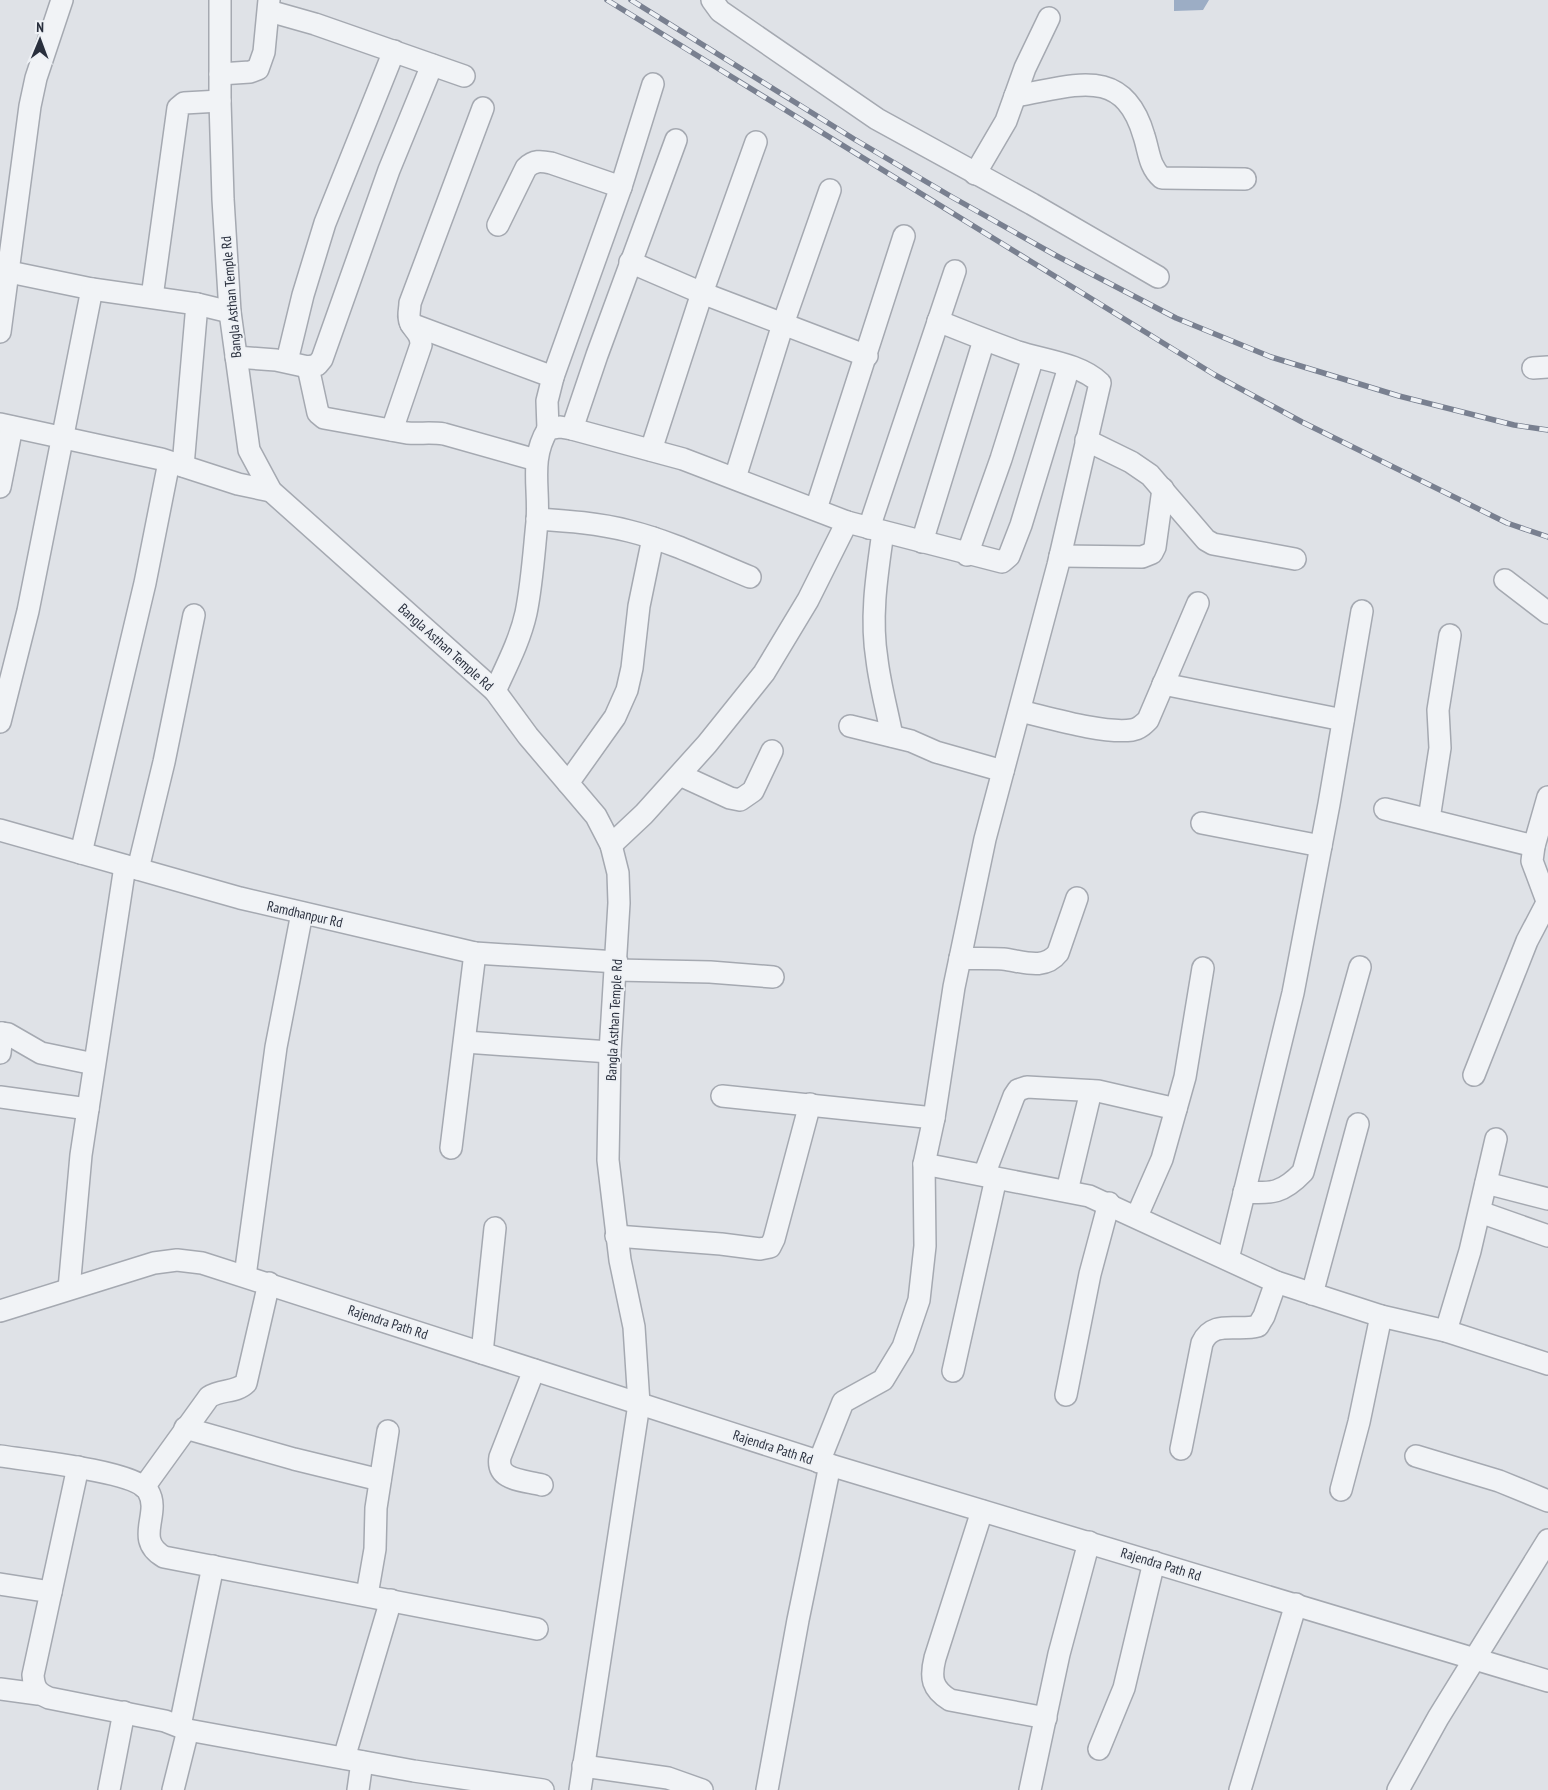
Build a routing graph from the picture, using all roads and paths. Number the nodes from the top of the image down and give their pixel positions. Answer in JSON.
{"nodes":[{"id":1,"x":62,"y":0,"type":"edge"},
{"id":2,"x":220,"y":0,"type":"edge"},
{"id":3,"x":712,"y":0,"type":"edge"},
{"id":4,"x":269,"y":6,"type":"edge"},
{"id":5,"x":1049,"y":18,"type":"dead end"},
{"id":6,"x":394,"y":51,"type":"junction"},
{"id":7,"x":432,"y":65,"type":"junction"},
{"id":8,"x":220,"y":74,"type":"junction"},
{"id":9,"x":464,"y":76,"type":"dead end"},
{"id":10,"x":653,"y":84,"type":"dead end"},
{"id":11,"x":1015,"y":96,"type":"junction"},
{"id":12,"x":220,"y":101,"type":"junction"},
{"id":13,"x":483,"y":108,"type":"dead end"},
{"id":14,"x":676,"y":140,"type":"dead end"},
{"id":15,"x":756,"y":142,"type":"dead end"},
{"id":16,"x":975,"y":174,"type":"junction"},
{"id":17,"x":1245,"y":179,"type":"dead end"},
{"id":18,"x":621,"y":187,"type":"junction"},
{"id":19,"x":830,"y":190,"type":"dead end"},
{"id":20,"x":498,"y":225,"type":"dead end"},
{"id":21,"x":904,"y":236,"type":"dead end"},
{"id":22,"x":630,"y":262,"type":"junction"},
{"id":23,"x":4,"y":271,"type":"edge"},
{"id":24,"x":955,"y":271,"type":"dead end"},
{"id":25,"x":1158,"y":277,"type":"dead end"},
{"id":26,"x":92,"y":289,"type":"junction"},
{"id":27,"x":702,"y":293,"type":"junction"},
{"id":28,"x":152,"y":297,"type":"junction"},
{"id":29,"x":197,"y":304,"type":"junction"},
{"id":30,"x":230,"y":312,"type":"junction"},
{"id":31,"x":938,"y":321,"type":"junction"},
{"id":32,"x":411,"y":324,"type":"junction"},
{"id":33,"x":783,"y":324,"type":"junction"},
{"id":34,"x":0,"y":332,"type":"edge"},
{"id":35,"x":984,"y":340,"type":"junction"},
{"id":36,"x":867,"y":356,"type":"junction"},
{"id":37,"x":236,"y":357,"type":"junction"},
{"id":38,"x":1033,"y":357,"type":"junction"},
{"id":39,"x":288,"y":361,"type":"junction"},
{"id":40,"x":308,"y":367,"type":"junction"},
{"id":41,"x":1069,"y":367,"type":"junction"},
{"id":42,"x":553,"y":377,"type":"junction"},
{"id":43,"x":6,"y":426,"type":"edge"},
{"id":44,"x":572,"y":428,"type":"junction"},
{"id":45,"x":548,"y":429,"type":"junction"},
{"id":46,"x":392,"y":430,"type":"junction"},
{"id":47,"x":63,"y":438,"type":"junction"},
{"id":48,"x":1086,"y":440,"type":"junction"},
{"id":49,"x":651,"y":450,"type":"junction"},
{"id":50,"x":536,"y":460,"type":"junction"},
{"id":51,"x":176,"y":464,"type":"junction"},
{"id":52,"x":735,"y":478,"type":"junction"},
{"id":53,"x":0,"y":487,"type":"edge"},
{"id":54,"x":1163,"y":489,"type":"junction"},
{"id":55,"x":272,"y":491,"type":"junction"},
{"id":56,"x":816,"y":509,"type":"junction"},
{"id":57,"x":537,"y":519,"type":"junction"},
{"id":58,"x":847,"y":522,"type":"junction"},
{"id":59,"x":876,"y":530,"type":"junction"},
{"id":60,"x":652,"y":538,"type":"junction"},
{"id":61,"x":922,"y":542,"type":"junction"},
{"id":62,"x":967,"y":554,"type":"junction"},
{"id":63,"x":1060,"y":556,"type":"junction"},
{"id":64,"x":1295,"y":558,"type":"dead end"},
{"id":65,"x":750,"y":577,"type":"dead end"},
{"id":66,"x":1506,"y":580,"type":"dead end"},
{"id":67,"x":1198,"y":602,"type":"dead end"},
{"id":68,"x":1362,"y":611,"type":"dead end"},
{"id":69,"x":1548,"y":612,"type":"edge"},
{"id":70,"x":194,"y":615,"type":"dead end"},
{"id":71,"x":1450,"y":635,"type":"dead end"},
{"id":72,"x":1163,"y":684,"type":"junction"},
{"id":73,"x":495,"y":691,"type":"junction"},
{"id":74,"x":1020,"y":712,"type":"junction"},
{"id":75,"x":1344,"y":720,"type":"junction"},
{"id":76,"x":0,"y":722,"type":"edge"},
{"id":77,"x":850,"y":726,"type":"dead end"},
{"id":78,"x":892,"y":736,"type":"junction"},
{"id":79,"x":772,"y":751,"type":"dead end"},
{"id":80,"x":1004,"y":771,"type":"junction"},
{"id":81,"x":680,"y":774,"type":"junction"},
{"id":82,"x":568,"y":783,"type":"junction"},
{"id":83,"x":1548,"y":797,"type":"edge"},
{"id":84,"x":1385,"y":809,"type":"dead end"},
{"id":85,"x":1430,"y":819,"type":"junction"},
{"id":86,"x":1202,"y":823,"type":"dead end"},
{"id":87,"x":0,"y":830,"type":"edge"},
{"id":88,"x":611,"y":845,"type":"junction"},
{"id":89,"x":1321,"y":846,"type":"junction"},
{"id":90,"x":1534,"y":846,"type":"junction"},
{"id":91,"x":81,"y":853,"type":"junction"},
{"id":92,"x":132,"y":868,"type":"junction"},
{"id":93,"x":1077,"y":898,"type":"dead end"},
{"id":94,"x":1548,"y":901,"type":"edge"},
{"id":95,"x":302,"y":913,"type":"junction"},
{"id":96,"x":476,"y":953,"type":"junction"},
{"id":97,"x":960,"y":958,"type":"junction"},
{"id":98,"x":617,"y":966,"type":"junction"},
{"id":99,"x":1360,"y":967,"type":"dead end"},
{"id":100,"x":1203,"y":968,"type":"dead end"},
{"id":101,"x":773,"y":977,"type":"dead end"},
{"id":102,"x":1,"y":1039,"type":"edge"},
{"id":103,"x":465,"y":1042,"type":"junction"},
{"id":104,"x":610,"y":1052,"type":"junction"},
{"id":105,"x":94,"y":1064,"type":"junction"},
{"id":106,"x":1474,"y":1075,"type":"dead end"},
{"id":107,"x":1091,"y":1091,"type":"junction"},
{"id":108,"x":722,"y":1096,"type":"dead end"},
{"id":109,"x":0,"y":1097,"type":"edge"},
{"id":110,"x":810,"y":1104,"type":"junction"},
{"id":111,"x":1176,"y":1109,"type":"junction"},
{"id":112,"x":88,"y":1110,"type":"junction"},
{"id":113,"x":934,"y":1118,"type":"junction"},
{"id":114,"x":1358,"y":1124,"type":"dead end"},
{"id":115,"x":1496,"y":1139,"type":"dead end"},
{"id":116,"x":451,"y":1148,"type":"dead end"},
{"id":117,"x":924,"y":1164,"type":"junction"},
{"id":118,"x":990,"y":1176,"type":"junction"},
{"id":119,"x":1486,"y":1183,"type":"junction"},
{"id":120,"x":1067,"y":1191,"type":"junction"},
{"id":121,"x":1244,"y":1192,"type":"junction"},
{"id":122,"x":1548,"y":1200,"type":"edge"},
{"id":123,"x":1109,"y":1203,"type":"junction"},
{"id":124,"x":1480,"y":1212,"type":"junction"},
{"id":125,"x":1137,"y":1216,"type":"junction"},
{"id":126,"x":496,"y":1228,"type":"dead end"},
{"id":127,"x":616,"y":1236,"type":"junction"},
{"id":128,"x":1548,"y":1236,"type":"edge"},
{"id":129,"x":1228,"y":1259,"type":"junction"},
{"id":130,"x":245,"y":1276,"type":"junction"},
{"id":131,"x":1276,"y":1282,"type":"junction"},
{"id":132,"x":269,"y":1283,"type":"junction"},
{"id":133,"x":69,"y":1289,"type":"junction"},
{"id":134,"x":1312,"y":1294,"type":"junction"},
{"id":135,"x":0,"y":1311,"type":"edge"},
{"id":136,"x":1381,"y":1316,"type":"junction"},
{"id":137,"x":1446,"y":1331,"type":"junction"},
{"id":138,"x":482,"y":1353,"type":"junction"},
{"id":139,"x":1548,"y":1364,"type":"edge"},
{"id":140,"x":534,"y":1370,"type":"junction"},
{"id":141,"x":953,"y":1371,"type":"dead end"},
{"id":142,"x":1066,"y":1395,"type":"dead end"},
{"id":143,"x":638,"y":1404,"type":"junction"},
{"id":144,"x":185,"y":1428,"type":"junction"},
{"id":145,"x":388,"y":1431,"type":"dead end"},
{"id":146,"x":1181,"y":1449,"type":"dead end"},
{"id":147,"x":0,"y":1456,"type":"edge"},
{"id":148,"x":1416,"y":1456,"type":"dead end"},
{"id":149,"x":824,"y":1464,"type":"junction"},
{"id":150,"x":78,"y":1467,"type":"junction"},
{"id":151,"x":380,"y":1480,"type":"junction"},
{"id":152,"x":542,"y":1485,"type":"dead end"},
{"id":153,"x":144,"y":1487,"type":"junction"},
{"id":154,"x":1341,"y":1490,"type":"dead end"},
{"id":155,"x":1548,"y":1501,"type":"edge"},
{"id":156,"x":982,"y":1511,"type":"junction"},
{"id":157,"x":1548,"y":1540,"type":"edge"},
{"id":158,"x":1088,"y":1542,"type":"junction"},
{"id":159,"x":1154,"y":1562,"type":"junction"},
{"id":160,"x":213,"y":1566,"type":"junction"},
{"id":161,"x":0,"y":1584,"type":"edge"},
{"id":162,"x":51,"y":1592,"type":"junction"},
{"id":163,"x":367,"y":1595,"type":"junction"},
{"id":164,"x":391,"y":1600,"type":"junction"},
{"id":165,"x":1296,"y":1604,"type":"junction"},
{"id":166,"x":537,"y":1629,"type":"dead end"},
{"id":167,"x":1475,"y":1658,"type":"junction"},
{"id":168,"x":1548,"y":1681,"type":"edge"},
{"id":169,"x":0,"y":1689,"type":"edge"},
{"id":170,"x":38,"y":1694,"type":"junction"},
{"id":171,"x":124,"y":1712,"type":"junction"},
{"id":172,"x":1046,"y":1718,"type":"junction"},
{"id":173,"x":184,"y":1728,"type":"junction"},
{"id":174,"x":1099,"y":1749,"type":"dead end"},
{"id":175,"x":353,"y":1760,"type":"junction"},
{"id":176,"x":584,"y":1766,"type":"junction"},
{"id":177,"x":109,"y":1790,"type":"edge"},
{"id":178,"x":173,"y":1790,"type":"edge"},
{"id":179,"x":358,"y":1790,"type":"edge"},
{"id":180,"x":543,"y":1790,"type":"edge"},
{"id":181,"x":580,"y":1790,"type":"edge"},
{"id":182,"x":702,"y":1790,"type":"edge"},
{"id":183,"x":767,"y":1790,"type":"edge"},
{"id":184,"x":1030,"y":1790,"type":"edge"},
{"id":185,"x":1240,"y":1790,"type":"edge"},
{"id":186,"x":1398,"y":1790,"type":"edge"}],
"edges":[{"from":1,"to":23,"type":"street"},
{"from":2,"to":8,"type":"street","name":"Bangla Asthan Temple Rd"},
{"from":3,"to":16,"type":"street"},
{"from":4,"to":6,"type":"street"},
{"from":4,"to":8,"type":"street"},
{"from":5,"to":11,"type":"street"},
{"from":6,"to":7,"type":"street"},
{"from":6,"to":39,"type":"street"},
{"from":7,"to":9,"type":"street"},
{"from":7,"to":40,"type":"street"},
{"from":8,"to":12,"type":"street","name":"Bangla Asthan Temple Rd"},
{"from":10,"to":18,"type":"street"},
{"from":11,"to":16,"type":"street"},
{"from":11,"to":17,"type":"street"},
{"from":12,"to":28,"type":"street"},
{"from":12,"to":30,"type":"street","name":"Bangla Asthan Temple Rd"},
{"from":13,"to":32,"type":"street"},
{"from":14,"to":22,"type":"street"},
{"from":15,"to":27,"type":"street"},
{"from":16,"to":25,"type":"street"},
{"from":18,"to":20,"type":"street"},
{"from":18,"to":42,"type":"street"},
{"from":19,"to":33,"type":"street"},
{"from":21,"to":36,"type":"street"},
{"from":22,"to":27,"type":"street"},
{"from":22,"to":44,"type":"street"},
{"from":23,"to":26,"type":"street"},
{"from":23,"to":34,"type":"street"},
{"from":24,"to":31,"type":"street"},
{"from":26,"to":28,"type":"street"},
{"from":26,"to":47,"type":"street"},
{"from":27,"to":33,"type":"street"},
{"from":27,"to":49,"type":"street"},
{"from":28,"to":29,"type":"street"},
{"from":29,"to":30,"type":"street"},
{"from":29,"to":51,"type":"street"},
{"from":30,"to":37,"type":"street","name":"Bangla Asthan Temple Rd"},
{"from":31,"to":35,"type":"street"},
{"from":31,"to":59,"type":"street"},
{"from":32,"to":42,"type":"street"},
{"from":32,"to":46,"type":"street"},
{"from":33,"to":36,"type":"street"},
{"from":33,"to":52,"type":"street"},
{"from":35,"to":38,"type":"street"},
{"from":35,"to":61,"type":"street"},
{"from":36,"to":56,"type":"street"},
{"from":37,"to":39,"type":"street"},
{"from":37,"to":55,"type":"street","name":"Bangla Asthan Temple Rd"},
{"from":38,"to":41,"type":"street"},
{"from":38,"to":62,"type":"street"},
{"from":39,"to":40,"type":"street"},
{"from":40,"to":46,"type":"street"},
{"from":41,"to":48,"type":"street"},
{"from":41,"to":62,"type":"street"},
{"from":42,"to":45,"type":"street"},
{"from":43,"to":47,"type":"street"},
{"from":43,"to":53,"type":"street"},
{"from":44,"to":45,"type":"street"},
{"from":44,"to":49,"type":"street"},
{"from":45,"to":50,"type":"street"},
{"from":46,"to":50,"type":"street"},
{"from":47,"to":51,"type":"street"},
{"from":47,"to":76,"type":"street"},
{"from":48,"to":54,"type":"street"},
{"from":48,"to":63,"type":"street"},
{"from":49,"to":52,"type":"street"},
{"from":50,"to":57,"type":"street"},
{"from":51,"to":55,"type":"street"},
{"from":51,"to":91,"type":"street"},
{"from":52,"to":56,"type":"street"},
{"from":54,"to":63,"type":"street"},
{"from":54,"to":64,"type":"street"},
{"from":55,"to":73,"type":"street","name":"Bangla Asthan Temple Rd"},
{"from":56,"to":58,"type":"street"},
{"from":57,"to":60,"type":"street"},
{"from":57,"to":73,"type":"street"},
{"from":58,"to":59,"type":"street"},
{"from":58,"to":81,"type":"street"},
{"from":59,"to":61,"type":"street"},
{"from":59,"to":78,"type":"street"},
{"from":60,"to":65,"type":"street"},
{"from":60,"to":82,"type":"street"},
{"from":61,"to":62,"type":"street"},
{"from":63,"to":74,"type":"street"},
{"from":66,"to":69,"type":"street"},
{"from":67,"to":72,"type":"street"},
{"from":68,"to":75,"type":"street"},
{"from":70,"to":92,"type":"street"},
{"from":71,"to":85,"type":"street"},
{"from":72,"to":74,"type":"street"},
{"from":72,"to":75,"type":"street"},
{"from":73,"to":82,"type":"street","name":"Bangla Asthan Temple Rd"},
{"from":74,"to":80,"type":"street"},
{"from":75,"to":89,"type":"street"},
{"from":77,"to":78,"type":"street"},
{"from":78,"to":80,"type":"street"},
{"from":79,"to":81,"type":"street"},
{"from":80,"to":97,"type":"street"},
{"from":81,"to":88,"type":"street"},
{"from":82,"to":88,"type":"street","name":"Bangla Asthan Temple Rd"},
{"from":83,"to":90,"type":"street"},
{"from":84,"to":85,"type":"street"},
{"from":85,"to":90,"type":"street"},
{"from":86,"to":89,"type":"street"},
{"from":87,"to":91,"type":"street","name":"Ramdhanpur Rd"},
{"from":88,"to":98,"type":"street","name":"Bangla Asthan Temple Rd"},
{"from":89,"to":121,"type":"street"},
{"from":90,"to":94,"type":"street"},
{"from":91,"to":92,"type":"street","name":"Ramdhanpur Rd"},
{"from":92,"to":95,"type":"street","name":"Ramdhanpur Rd"},
{"from":92,"to":105,"type":"street"},
{"from":93,"to":97,"type":"street"},
{"from":94,"to":106,"type":"street"},
{"from":95,"to":96,"type":"street","name":"Ramdhanpur Rd"},
{"from":95,"to":130,"type":"street"},
{"from":96,"to":98,"type":"street","name":"Ramdhanpur Rd"},
{"from":96,"to":103,"type":"street"},
{"from":97,"to":113,"type":"street"},
{"from":98,"to":101,"type":"street","name":"Ramdhanpur Rd"},
{"from":98,"to":104,"type":"street","name":"Bangla Asthan Temple Rd"},
{"from":99,"to":121,"type":"street"},
{"from":100,"to":111,"type":"street"},
{"from":102,"to":105,"type":"street"},
{"from":103,"to":104,"type":"street"},
{"from":103,"to":116,"type":"street"},
{"from":104,"to":127,"type":"street","name":"Bangla Asthan Temple Rd"},
{"from":105,"to":112,"type":"street"},
{"from":107,"to":111,"type":"street"},
{"from":107,"to":118,"type":"street"},
{"from":107,"to":120,"type":"street"},
{"from":108,"to":110,"type":"street"},
{"from":109,"to":112,"type":"street"},
{"from":110,"to":113,"type":"street"},
{"from":110,"to":127,"type":"street"},
{"from":111,"to":125,"type":"street"},
{"from":112,"to":133,"type":"street"},
{"from":113,"to":117,"type":"street"},
{"from":114,"to":134,"type":"street"},
{"from":115,"to":119,"type":"street"},
{"from":117,"to":118,"type":"street"},
{"from":117,"to":149,"type":"street"},
{"from":118,"to":120,"type":"street"},
{"from":118,"to":141,"type":"street"},
{"from":119,"to":122,"type":"street"},
{"from":119,"to":124,"type":"street"},
{"from":120,"to":123,"type":"street"},
{"from":121,"to":129,"type":"street"},
{"from":123,"to":125,"type":"street"},
{"from":123,"to":142,"type":"street"},
{"from":124,"to":128,"type":"street"},
{"from":124,"to":137,"type":"street"},
{"from":125,"to":129,"type":"street"},
{"from":126,"to":138,"type":"street"},
{"from":127,"to":143,"type":"street","name":"Bangla Asthan Temple Rd"},
{"from":129,"to":131,"type":"street"},
{"from":130,"to":132,"type":"street","name":"Rajendra Path Rd"},
{"from":130,"to":133,"type":"street","name":"Rajendra Path Rd"},
{"from":131,"to":134,"type":"street"},
{"from":131,"to":146,"type":"street"},
{"from":132,"to":138,"type":"street","name":"Rajendra Path Rd"},
{"from":132,"to":144,"type":"street"},
{"from":133,"to":135,"type":"street","name":"Rajendra Path Rd"},
{"from":134,"to":136,"type":"street"},
{"from":136,"to":137,"type":"street"},
{"from":136,"to":154,"type":"street"},
{"from":137,"to":139,"type":"street"},
{"from":138,"to":140,"type":"street","name":"Rajendra Path Rd"},
{"from":140,"to":143,"type":"street","name":"Rajendra Path Rd"},
{"from":140,"to":152,"type":"street"},
{"from":143,"to":149,"type":"street","name":"Rajendra Path Rd"},
{"from":143,"to":176,"type":"street","name":"Bangla Asthan Temple Rd"},
{"from":144,"to":151,"type":"street"},
{"from":144,"to":153,"type":"street"},
{"from":145,"to":151,"type":"street"},
{"from":147,"to":150,"type":"street"},
{"from":148,"to":155,"type":"street"},
{"from":149,"to":156,"type":"street","name":"Rajendra Path Rd"},
{"from":149,"to":183,"type":"street"},
{"from":150,"to":153,"type":"street"},
{"from":150,"to":162,"type":"street"},
{"from":151,"to":163,"type":"street"},
{"from":153,"to":160,"type":"street"},
{"from":156,"to":158,"type":"street","name":"Rajendra Path Rd"},
{"from":156,"to":172,"type":"street"},
{"from":157,"to":167,"type":"street"},
{"from":158,"to":159,"type":"street","name":"Rajendra Path Rd"},
{"from":158,"to":172,"type":"street"},
{"from":159,"to":165,"type":"street","name":"Rajendra Path Rd"},
{"from":159,"to":174,"type":"street"},
{"from":160,"to":163,"type":"street"},
{"from":160,"to":173,"type":"street"},
{"from":161,"to":162,"type":"street"},
{"from":162,"to":170,"type":"street"},
{"from":163,"to":164,"type":"street"},
{"from":164,"to":166,"type":"street"},
{"from":164,"to":175,"type":"street"},
{"from":165,"to":167,"type":"street","name":"Rajendra Path Rd"},
{"from":165,"to":185,"type":"street"},
{"from":167,"to":168,"type":"street","name":"Rajendra Path Rd"},
{"from":167,"to":186,"type":"street"},
{"from":169,"to":170,"type":"street"},
{"from":170,"to":171,"type":"street"},
{"from":171,"to":173,"type":"street"},
{"from":171,"to":177,"type":"street"},
{"from":172,"to":184,"type":"street"},
{"from":173,"to":175,"type":"street"},
{"from":173,"to":178,"type":"street"},
{"from":175,"to":179,"type":"street"},
{"from":175,"to":180,"type":"street"},
{"from":176,"to":181,"type":"street","name":"Bangla Asthan Temple Rd"},
{"from":176,"to":182,"type":"street"}]}
